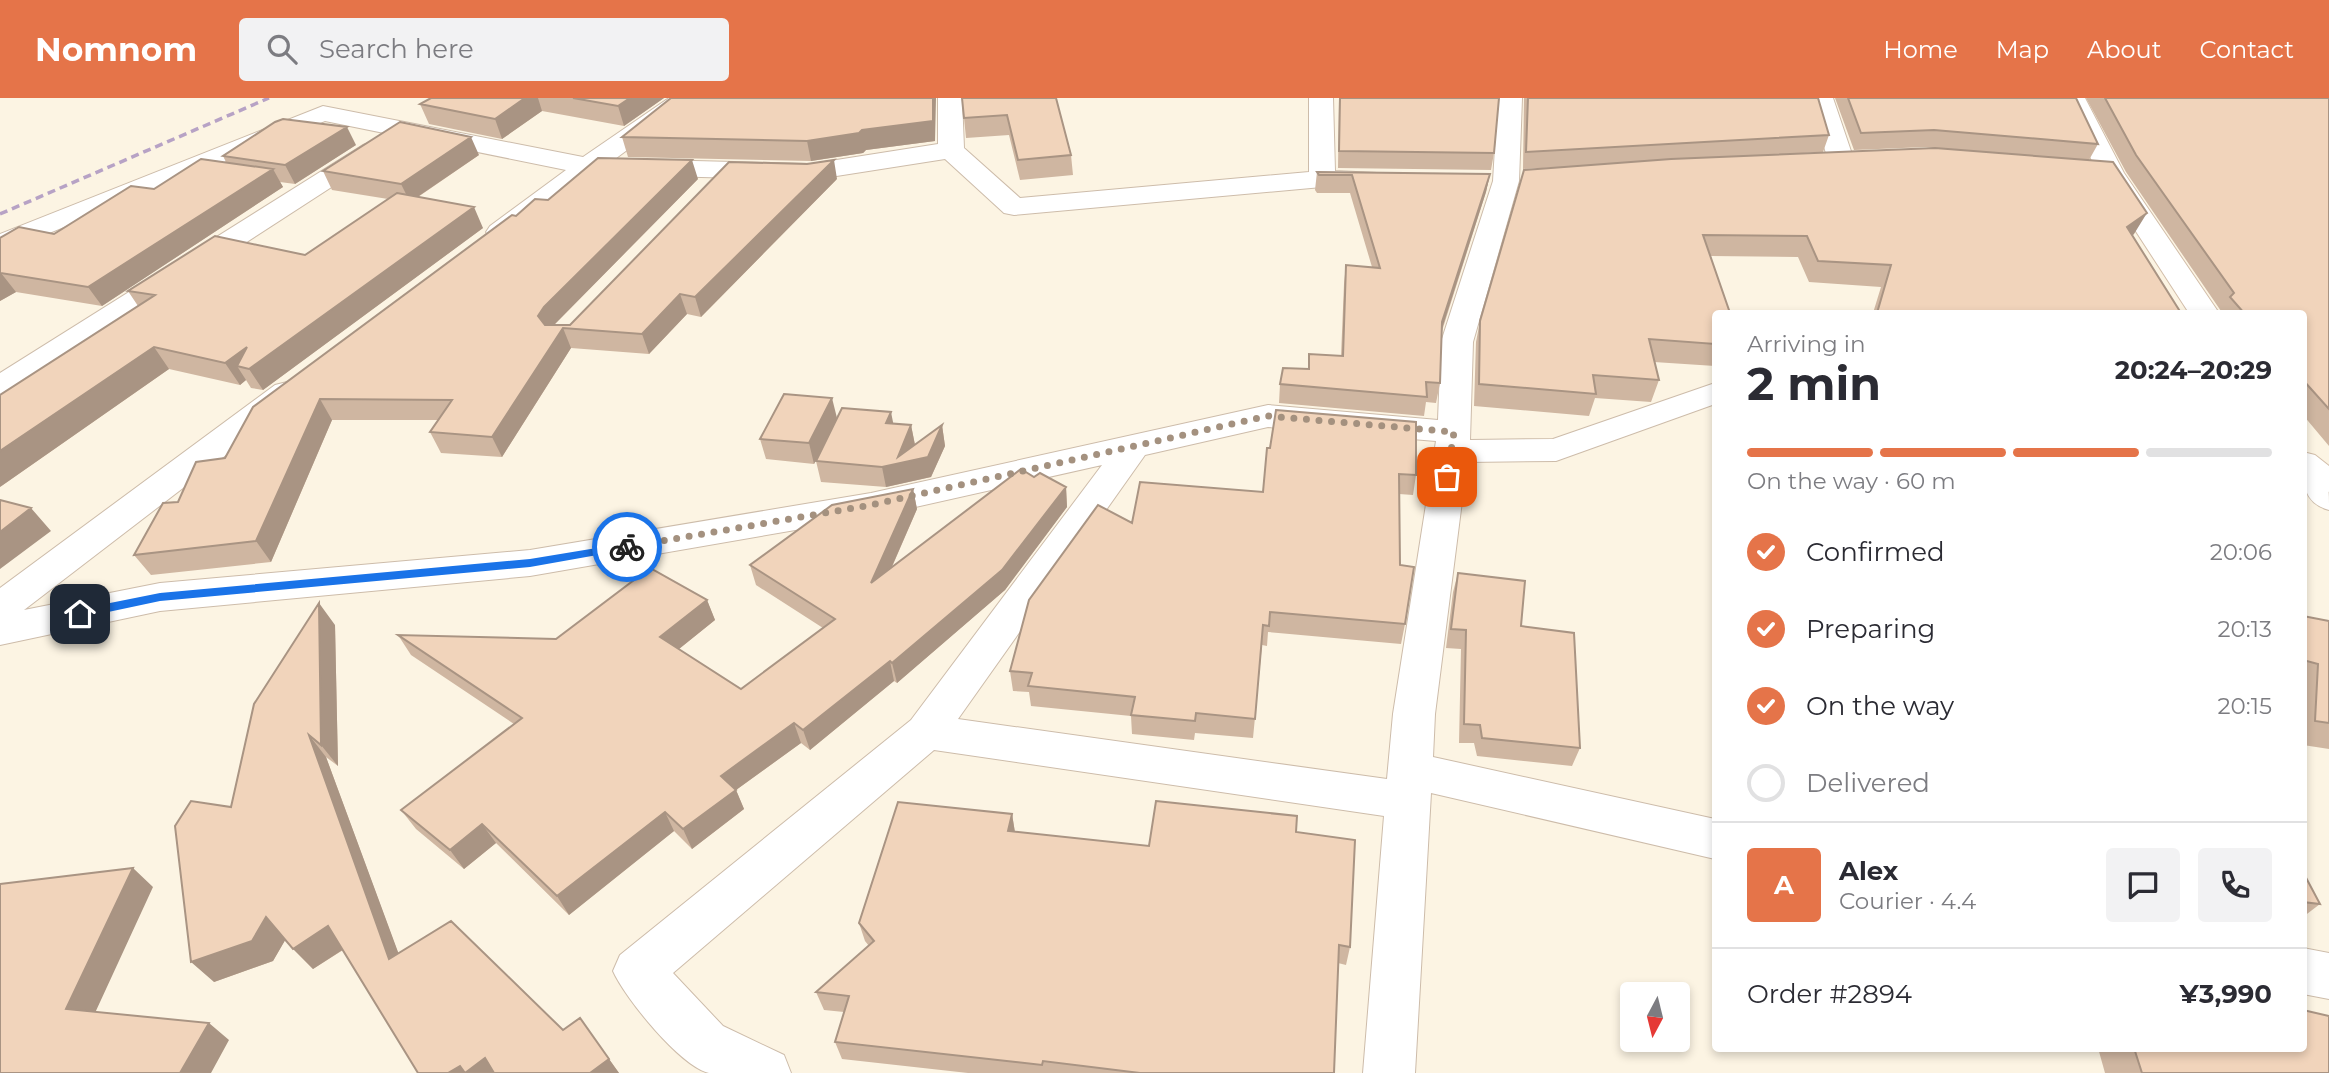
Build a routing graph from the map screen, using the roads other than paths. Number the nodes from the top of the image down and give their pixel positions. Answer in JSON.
{"nodes":[{"id":1,"x":685,"y":98,"type":"edge"},
{"id":2,"x":950,"y":98,"type":"edge"},
{"id":3,"x":1321,"y":98,"type":"edge"},
{"id":4,"x":1510,"y":98,"type":"edge"},
{"id":5,"x":1821,"y":98,"type":"edge"},
{"id":6,"x":2073,"y":98,"type":"edge"},
{"id":7,"x":403,"y":130,"type":"junction"},
{"id":8,"x":951,"y":150,"type":"junction"},
{"id":9,"x":1815,"y":164,"type":"edge"},
{"id":10,"x":588,"y":166,"type":"junction"},
{"id":11,"x":726,"y":170,"type":"junction"},
{"id":12,"x":1322,"y":179,"type":"junction"},
{"id":13,"x":1391,"y":179,"type":"edge"},
{"id":14,"x":698,"y":199,"type":"edge"},
{"id":15,"x":0,"y":244,"type":"edge"},
{"id":16,"x":477,"y":249,"type":"edge"},
{"id":17,"x":2202,"y":310,"type":"edge"},
{"id":18,"x":311,"y":374,"type":"edge"},
{"id":19,"x":0,"y":387,"type":"edge"},
{"id":20,"x":1712,"y":394,"type":"edge"},
{"id":21,"x":1453,"y":441,"type":"junction"},
{"id":22,"x":1132,"y":448,"type":"junction"},
{"id":23,"x":2313,"y":471,"type":"edge"},
{"id":24,"x":2329,"y":498,"type":"edge"},
{"id":25,"x":0,"y":608,"type":"edge"},
{"id":26,"x":0,"y":630,"type":"edge"},
{"id":27,"x":926,"y":732,"type":"junction"},
{"id":28,"x":1409,"y":786,"type":"junction"},
{"id":29,"x":1712,"y":838,"type":"edge"},
{"id":30,"x":2307,"y":972,"type":"edge"},
{"id":31,"x":2329,"y":976,"type":"edge"},
{"id":32,"x":765,"y":1073,"type":"edge"},
{"id":33,"x":1389,"y":1073,"type":"edge"}],
"edges":[{"from":1,"to":10,"type":"street"},
{"from":2,"to":8,"type":"street"},
{"from":3,"to":12,"type":"street"},
{"from":4,"to":21,"type":"street"},
{"from":5,"to":9,"type":"street"},
{"from":6,"to":17,"type":"street"},
{"from":7,"to":10,"type":"street"},
{"from":7,"to":15,"type":"street"},
{"from":7,"to":19,"type":"street"},
{"from":8,"to":11,"type":"street"},
{"from":8,"to":12,"type":"street"},
{"from":10,"to":11,"type":"street"},
{"from":10,"to":16,"type":"street"},
{"from":11,"to":14,"type":"street"},
{"from":12,"to":13,"type":"street"},
{"from":18,"to":25,"type":"street"},
{"from":20,"to":21,"type":"street"},
{"from":21,"to":22,"type":"street"},
{"from":21,"to":28,"type":"street"},
{"from":22,"to":26,"type":"street"},
{"from":22,"to":27,"type":"street"},
{"from":23,"to":24,"type":"street"},
{"from":27,"to":28,"type":"street"},
{"from":27,"to":32,"type":"street"},
{"from":28,"to":29,"type":"street"},
{"from":28,"to":33,"type":"street"},
{"from":30,"to":31,"type":"street"}]}
